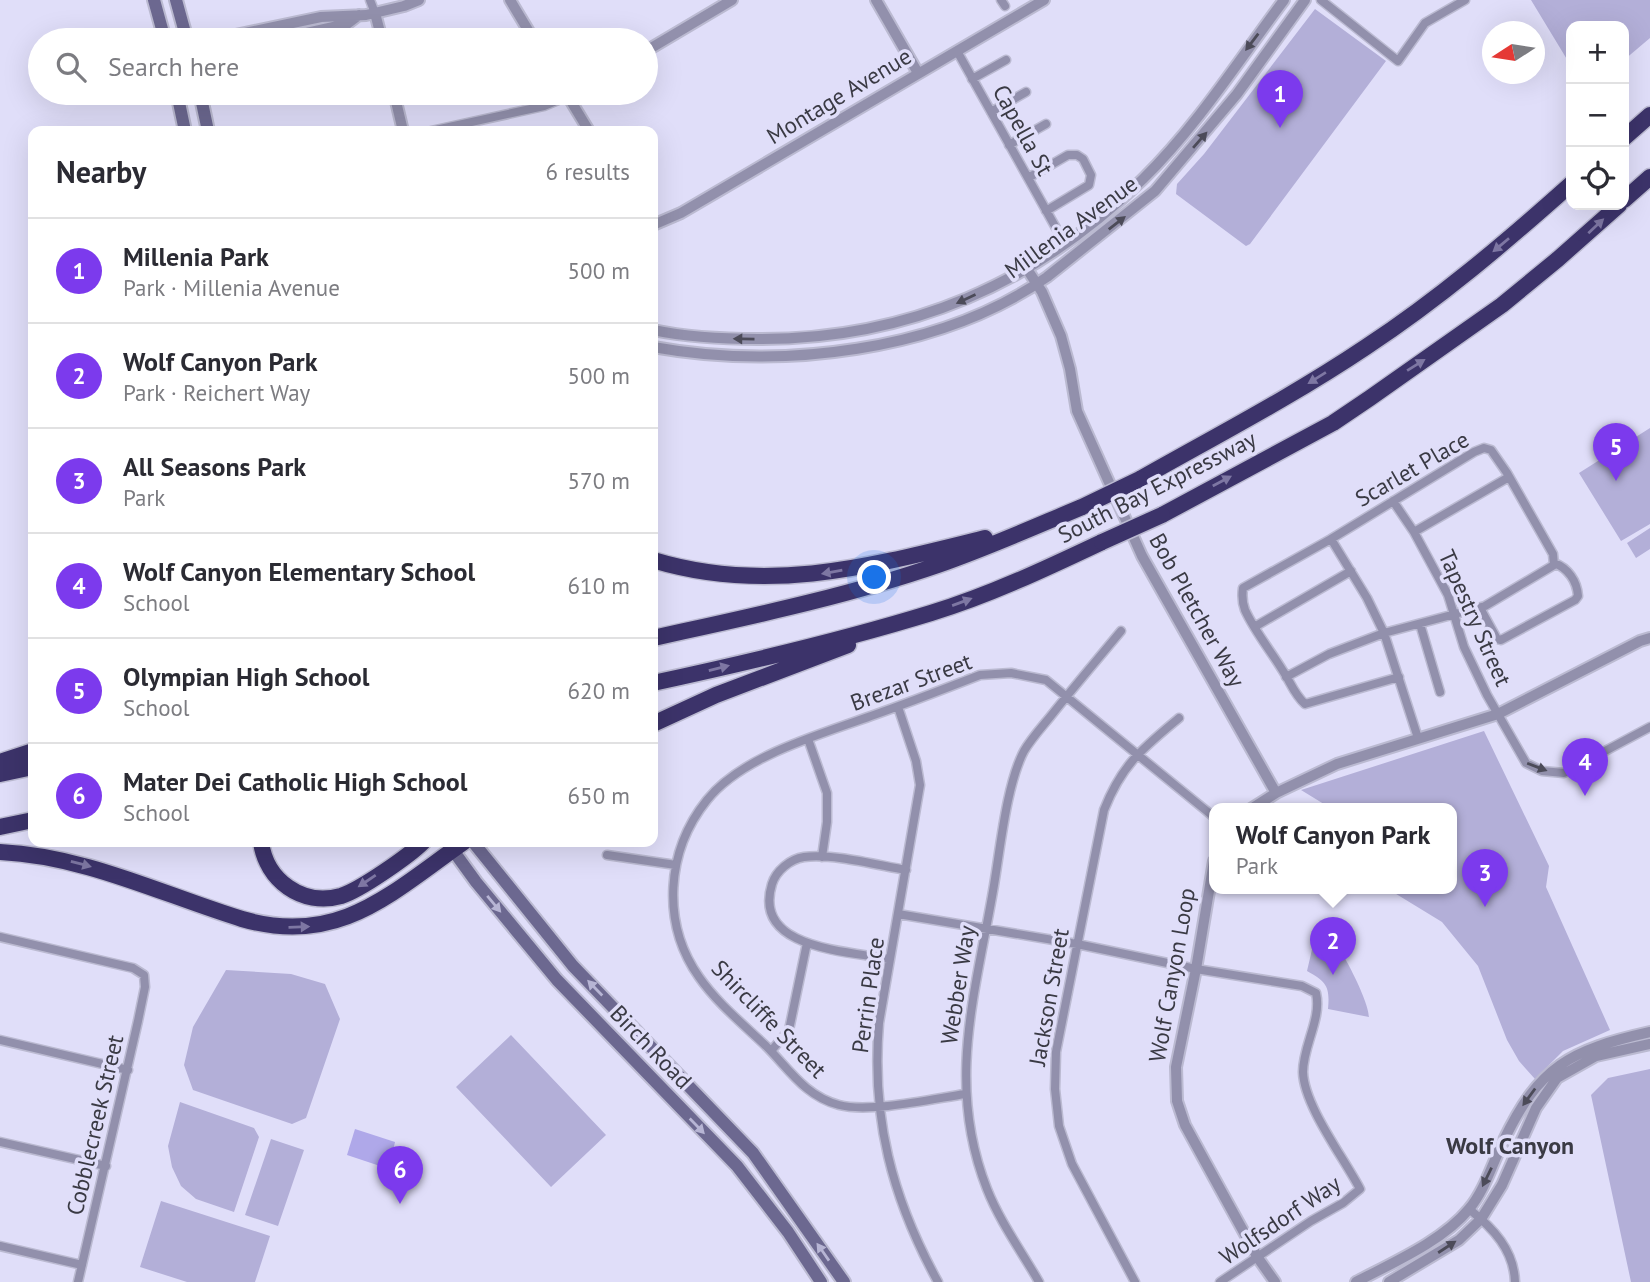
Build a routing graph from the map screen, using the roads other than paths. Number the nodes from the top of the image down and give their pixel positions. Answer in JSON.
{"nodes":[{"id":1,"x":154,"y":0,"type":"edge"},
{"id":2,"x":176,"y":0,"type":"edge"},
{"id":3,"x":370,"y":0,"type":"edge"},
{"id":4,"x":419,"y":0,"type":"edge"},
{"id":5,"x":510,"y":0,"type":"edge"},
{"id":6,"x":732,"y":0,"type":"edge"},
{"id":7,"x":876,"y":0,"type":"edge"},
{"id":8,"x":1044,"y":0,"type":"edge"},
{"id":9,"x":1284,"y":0,"type":"edge"},
{"id":10,"x":1305,"y":0,"type":"edge"},
{"id":11,"x":1321,"y":0,"type":"edge"},
{"id":12,"x":1465,"y":0,"type":"edge"},
{"id":13,"x":375,"y":13,"type":"junction"},
{"id":14,"x":359,"y":15,"type":"junction"},
{"id":15,"x":162,"y":28,"type":"edge"},
{"id":16,"x":184,"y":28,"type":"edge"},
{"id":17,"x":271,"y":28,"type":"edge"},
{"id":18,"x":329,"y":28,"type":"edge"},
{"id":19,"x":379,"y":28,"type":"edge"},
{"id":20,"x":527,"y":28,"type":"edge"},
{"id":21,"x":658,"y":44,"type":"edge"},
{"id":22,"x":957,"y":51,"type":"junction"},
{"id":23,"x":1006,"y":60,"type":"dead end"},
{"id":24,"x":918,"y":73,"type":"junction"},
{"id":25,"x":972,"y":79,"type":"junction"},
{"id":26,"x":1026,"y":92,"type":"dead end"},
{"id":27,"x":180,"y":105,"type":"edge"},
{"id":28,"x":203,"y":105,"type":"edge"},
{"id":29,"x":397,"y":105,"type":"edge"},
{"id":30,"x":546,"y":105,"type":"edge"},
{"id":31,"x":575,"y":105,"type":"edge"},
{"id":32,"x":991,"y":112,"type":"junction"},
{"id":33,"x":1650,"y":115,"type":"edge"},
{"id":34,"x":1046,"y":124,"type":"dead end"},
{"id":35,"x":184,"y":126,"type":"edge"},
{"id":36,"x":207,"y":126,"type":"edge"},
{"id":37,"x":402,"y":126,"type":"edge"},
{"id":38,"x":453,"y":126,"type":"edge"},
{"id":39,"x":586,"y":126,"type":"edge"},
{"id":40,"x":1629,"y":134,"type":"edge"},
{"id":41,"x":1009,"y":145,"type":"junction"},
{"id":42,"x":1650,"y":177,"type":"edge"},
{"id":43,"x":1028,"y":178,"type":"junction"},
{"id":44,"x":1142,"y":179,"type":"junction"},
{"id":45,"x":1566,"y":188,"type":"edge"},
{"id":46,"x":1155,"y":191,"type":"junction"},
{"id":47,"x":1629,"y":196,"type":"edge"},
{"id":48,"x":1613,"y":210,"type":"edge"},
{"id":49,"x":1046,"y":211,"type":"junction"},
{"id":50,"x":658,"y":223,"type":"edge"},
{"id":51,"x":1056,"y":228,"type":"dead end"},
{"id":52,"x":1027,"y":269,"type":"junction"},
{"id":53,"x":1038,"y":284,"type":"junction"},
{"id":54,"x":658,"y":331,"type":"edge"},
{"id":55,"x":850,"y":333,"type":"junction"},
{"id":56,"x":658,"y":348,"type":"edge"},
{"id":57,"x":852,"y":349,"type":"junction"},
{"id":58,"x":1509,"y":478,"type":"junction"},
{"id":59,"x":1393,"y":501,"type":"junction"},
{"id":60,"x":1042,"y":524,"type":"junction"},
{"id":61,"x":1414,"y":532,"type":"junction"},
{"id":62,"x":1331,"y":538,"type":"junction"},
{"id":63,"x":658,"y":562,"type":"edge"},
{"id":64,"x":1554,"y":563,"type":"junction"},
{"id":65,"x":1351,"y":571,"type":"junction"},
{"id":66,"x":1480,"y":608,"type":"junction"},
{"id":67,"x":931,"y":613,"type":"junction"},
{"id":68,"x":1455,"y":613,"type":"junction"},
{"id":69,"x":1420,"y":624,"type":"junction"},
{"id":70,"x":1256,"y":626,"type":"junction"},
{"id":71,"x":1121,"y":631,"type":"dead end"},
{"id":72,"x":1384,"y":633,"type":"junction"},
{"id":73,"x":658,"y":637,"type":"edge"},
{"id":74,"x":1650,"y":638,"type":"edge"},
{"id":75,"x":1286,"y":677,"type":"junction"},
{"id":76,"x":1399,"y":677,"type":"junction"},
{"id":77,"x":658,"y":682,"type":"edge"},
{"id":78,"x":1440,"y":692,"type":"dead end"},
{"id":79,"x":1066,"y":696,"type":"junction"},
{"id":80,"x":898,"y":707,"type":"junction"},
{"id":81,"x":1498,"y":715,"type":"junction"},
{"id":82,"x":1179,"y":718,"type":"dead end"},
{"id":83,"x":658,"y":722,"type":"edge"},
{"id":84,"x":1650,"y":727,"type":"edge"},
{"id":85,"x":1418,"y":738,"type":"junction"},
{"id":86,"x":808,"y":739,"type":"junction"},
{"id":87,"x":28,"y":753,"type":"edge"},
{"id":88,"x":1137,"y":753,"type":"junction"},
{"id":89,"x":0,"y":762,"type":"edge"},
{"id":90,"x":28,"y":768,"type":"edge"},
{"id":91,"x":0,"y":774,"type":"edge"},
{"id":92,"x":1276,"y":793,"type":"junction"},
{"id":93,"x":1260,"y":803,"type":"edge"},
{"id":94,"x":1209,"y":813,"type":"edge"},
{"id":95,"x":28,"y":821,"type":"edge"},
{"id":96,"x":0,"y":828,"type":"edge"},
{"id":97,"x":262,"y":847,"type":"edge"},
{"id":98,"x":416,"y":847,"type":"edge"},
{"id":99,"x":451,"y":847,"type":"edge"},
{"id":100,"x":457,"y":847,"type":"edge"},
{"id":101,"x":477,"y":847,"type":"edge"},
{"id":102,"x":0,"y":852,"type":"edge"},
{"id":103,"x":607,"y":855,"type":"dead end"},
{"id":104,"x":822,"y":857,"type":"junction"},
{"id":105,"x":676,"y":865,"type":"junction"},
{"id":106,"x":906,"y":870,"type":"junction"},
{"id":107,"x":1209,"y":891,"type":"edge"},
{"id":108,"x":898,"y":914,"type":"junction"},
{"id":109,"x":986,"y":928,"type":"junction"},
{"id":110,"x":0,"y":937,"type":"edge"},
{"id":111,"x":807,"y":943,"type":"junction"},
{"id":112,"x":1077,"y":944,"type":"junction"},
{"id":113,"x":889,"y":959,"type":"junction"},
{"id":114,"x":1196,"y":969,"type":"junction"},
{"id":115,"x":1650,"y":1032,"type":"edge"},
{"id":116,"x":0,"y":1040,"type":"edge"},
{"id":117,"x":1650,"y":1044,"type":"edge"},
{"id":118,"x":771,"y":1051,"type":"junction"},
{"id":119,"x":128,"y":1070,"type":"junction"},
{"id":120,"x":965,"y":1094,"type":"junction"},
{"id":121,"x":879,"y":1105,"type":"junction"},
{"id":122,"x":0,"y":1142,"type":"edge"},
{"id":123,"x":106,"y":1166,"type":"junction"},
{"id":124,"x":1469,"y":1209,"type":"junction"},
{"id":125,"x":1482,"y":1219,"type":"junction"},
{"id":126,"x":0,"y":1246,"type":"edge"},
{"id":127,"x":1258,"y":1258,"type":"junction"},
{"id":128,"x":82,"y":1265,"type":"junction"},
{"id":129,"x":78,"y":1282,"type":"edge"},
{"id":130,"x":821,"y":1282,"type":"edge"},
{"id":131,"x":844,"y":1282,"type":"edge"},
{"id":132,"x":938,"y":1282,"type":"edge"},
{"id":133,"x":1039,"y":1282,"type":"edge"},
{"id":134,"x":1135,"y":1282,"type":"edge"},
{"id":135,"x":1220,"y":1282,"type":"edge"},
{"id":136,"x":1275,"y":1282,"type":"edge"},
{"id":137,"x":1356,"y":1282,"type":"edge"},
{"id":138,"x":1389,"y":1282,"type":"edge"},
{"id":139,"x":1516,"y":1282,"type":"edge"}],
"edges":[{"from":1,"to":15,"type":"main road"},
{"from":2,"to":16,"type":"main road"},
{"from":3,"to":13,"type":"street"},
{"from":4,"to":13,"type":"street"},
{"from":5,"to":20,"type":"street"},
{"from":6,"to":21,"type":"street"},
{"from":7,"to":24,"type":"street"},
{"from":8,"to":22,"type":"street","name":"Montage Avenue"},
{"from":9,"to":44,"type":"street","name":"Millenia Avenue","one_way":true},
{"from":46,"to":10,"type":"street","name":"Millenia Avenue","one_way":true},
{"from":11,"to":12,"type":"street"},
{"from":13,"to":14,"type":"street"},
{"from":13,"to":19,"type":"street"},
{"from":14,"to":17,"type":"street"},
{"from":14,"to":18,"type":"street"},
{"from":22,"to":24,"type":"street","name":"Montage Avenue"},
{"from":22,"to":25,"type":"street","name":"Capella St"},
{"from":23,"to":25,"type":"street"},
{"from":24,"to":50,"type":"street","name":"Montage Avenue"},
{"from":25,"to":32,"type":"street","name":"Capella St"},
{"from":26,"to":32,"type":"street"},
{"from":27,"to":35,"type":"main road"},
{"from":28,"to":36,"type":"main road"},
{"from":29,"to":37,"type":"street"},
{"from":30,"to":38,"type":"street"},
{"from":31,"to":39,"type":"street"},
{"from":32,"to":41,"type":"street","name":"Capella St"},
{"from":33,"to":40,"type":"highway"},
{"from":34,"to":41,"type":"street"},
{"from":41,"to":43,"type":"street","name":"Capella St"},
{"from":42,"to":47,"type":"highway"},
{"from":43,"to":49,"type":"street","name":"Capella St"},
{"from":43,"to":49,"type":"street"},
{"from":44,"to":46,"type":"street"},
{"from":44,"to":52,"type":"street","name":"Millenia Avenue"},
{"from":45,"to":60,"type":"highway","name":"South Bay Expressway","one_way":true,"bridge":true},
{"from":53,"to":46,"type":"street","name":"Millenia Avenue","one_way":true},
{"from":67,"to":48,"type":"highway","name":"South Bay Expressway","one_way":true,"bridge":true},
{"from":49,"to":51,"type":"street","name":"Capella St"},
{"from":52,"to":53,"type":"street","name":"Bob Pletcher Way"},
{"from":52,"to":55,"type":"street","name":"Millenia Avenue","one_way":true},
{"from":53,"to":57,"type":"street","name":"Millenia Avenue"},
{"from":53,"to":92,"type":"street","name":"Bob Pletcher Way"},
{"from":55,"to":54,"type":"street","name":"Millenia Avenue","one_way":true},
{"from":55,"to":57,"type":"street"},
{"from":56,"to":57,"type":"street","name":"Millenia Avenue"},
{"from":58,"to":59,"type":"street","name":"Scarlet Place"},
{"from":58,"to":61,"type":"street"},
{"from":58,"to":64,"type":"street","name":"Scarlet Place"},
{"from":59,"to":61,"type":"street","name":"Tapestry Street"},
{"from":59,"to":62,"type":"street","name":"Scarlet Place"},
{"from":60,"to":63,"type":"highway","one_way":true},
{"from":60,"to":73,"type":"highway","name":"South Bay Expressway"},
{"from":61,"to":68,"type":"street","name":"Tapestry Street"},
{"from":62,"to":65,"type":"street"},
{"from":62,"to":70,"type":"street","name":"Scarlet Place"},
{"from":64,"to":66,"type":"street"},
{"from":64,"to":66,"type":"street","name":"Scarlet Place"},
{"from":65,"to":70,"type":"street"},
{"from":65,"to":72,"type":"street"},
{"from":66,"to":68,"type":"street"},
{"from":77,"to":67,"type":"highway","name":"South Bay Expressway","one_way":true},
{"from":67,"to":83,"type":"highway"},
{"from":68,"to":69,"type":"street"},
{"from":68,"to":81,"type":"street","name":"Tapestry Street"},
{"from":69,"to":72,"type":"street"},
{"from":69,"to":78,"type":"street"},
{"from":70,"to":75,"type":"street","name":"Scarlet Place"},
{"from":71,"to":79,"type":"street","name":"Webber Way"},
{"from":72,"to":75,"type":"street"},
{"from":72,"to":76,"type":"street"},
{"from":74,"to":81,"type":"street"},
{"from":75,"to":76,"type":"street","name":"Scarlet Place"},
{"from":76,"to":85,"type":"street"},
{"from":79,"to":80,"type":"street","name":"Brezar Street"},
{"from":79,"to":88,"type":"street","name":"Brezar Street"},
{"from":79,"to":109,"type":"street","name":"Webber Way"},
{"from":80,"to":86,"type":"street","name":"Brezar Street"},
{"from":80,"to":106,"type":"street","name":"Perrin Place"},
{"from":81,"to":84,"type":"street","name":"Tapestry Street","one_way":true},
{"from":81,"to":85,"type":"street"},
{"from":82,"to":88,"type":"street","name":"Jackson Street"},
{"from":85,"to":92,"type":"street"},
{"from":86,"to":104,"type":"street"},
{"from":86,"to":105,"type":"street","name":"Brezar Street"},
{"from":87,"to":89,"type":"highway"},
{"from":88,"to":94,"type":"street","name":"Brezar Street"},
{"from":88,"to":112,"type":"street","name":"Jackson Street"},
{"from":90,"to":91,"type":"highway"},
{"from":92,"to":93,"type":"street"},
{"from":95,"to":96,"type":"highway"},
{"from":98,"to":97,"type":"highway","one_way":true},
{"from":102,"to":99,"type":"highway","one_way":true},
{"from":100,"to":130,"type":"main road","name":"Birch Road","one_way":true},
{"from":131,"to":101,"type":"main road","name":"Birch Road","one_way":true},
{"from":103,"to":105,"type":"street"},
{"from":104,"to":106,"type":"street"},
{"from":104,"to":111,"type":"street"},
{"from":105,"to":118,"type":"street","name":"Shircliffe Street"},
{"from":106,"to":108,"type":"street","name":"Perrin Place"},
{"from":107,"to":114,"type":"street","name":"Wolf Canyon Loop"},
{"from":108,"to":109,"type":"street"},
{"from":108,"to":113,"type":"street","name":"Perrin Place"},
{"from":109,"to":112,"type":"street"},
{"from":109,"to":120,"type":"street","name":"Webber Way"},
{"from":110,"to":119,"type":"street","name":"Cobblecreek Street"},
{"from":111,"to":113,"type":"street"},
{"from":111,"to":118,"type":"street"},
{"from":112,"to":114,"type":"street"},
{"from":112,"to":134,"type":"street","name":"Jackson Street"},
{"from":113,"to":121,"type":"street","name":"Perrin Place"},
{"from":114,"to":127,"type":"street","name":"Wolf Canyon Loop"},
{"from":114,"to":127,"type":"street","name":"Wolfsdorf Way"},
{"from":115,"to":124,"type":"street","one_way":true},
{"from":116,"to":119,"type":"street"},
{"from":117,"to":125,"type":"street"},
{"from":118,"to":121,"type":"street","name":"Shircliffe Street"},
{"from":119,"to":123,"type":"street","name":"Cobblecreek Street"},
{"from":120,"to":121,"type":"street","name":"Shircliffe Street"},
{"from":120,"to":133,"type":"street","name":"Webber Way"},
{"from":121,"to":132,"type":"street","name":"Perrin Place"},
{"from":122,"to":123,"type":"street"},
{"from":123,"to":128,"type":"street","name":"Cobblecreek Street"},
{"from":124,"to":125,"type":"street"},
{"from":124,"to":137,"type":"street"},
{"from":138,"to":125,"type":"street","one_way":true},
{"from":125,"to":139,"type":"street"},
{"from":126,"to":128,"type":"street"},
{"from":127,"to":135,"type":"street","name":"Wolfsdorf Way"},
{"from":127,"to":136,"type":"street","name":"Wolf Canyon Loop"},
{"from":128,"to":129,"type":"street","name":"Cobblecreek Street"}]}
